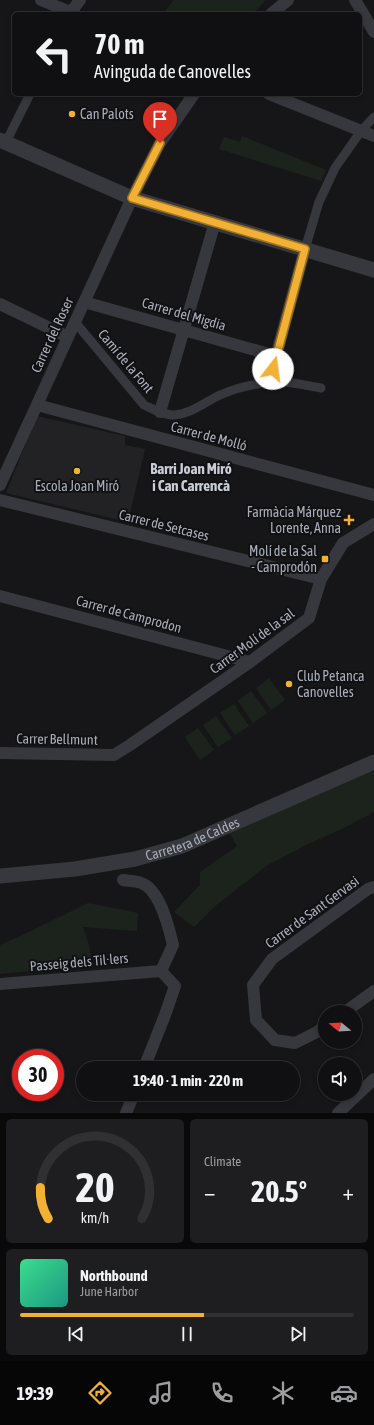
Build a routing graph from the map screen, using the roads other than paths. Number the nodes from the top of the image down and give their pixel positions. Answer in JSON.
{"nodes":[{"id":1,"x":41,"y":0,"type":"edge"},
{"id":2,"x":80,"y":0,"type":"edge"},
{"id":3,"x":288,"y":0,"type":"edge"},
{"id":4,"x":355,"y":0,"type":"edge"},
{"id":5,"x":70,"y":12,"type":"edge"},
{"id":6,"x":73,"y":12,"type":"edge"},
{"id":7,"x":274,"y":12,"type":"edge"},
{"id":8,"x":374,"y":32,"type":"edge"},
{"id":9,"x":29,"y":96,"type":"edge"},
{"id":10,"x":193,"y":96,"type":"edge"},
{"id":11,"x":274,"y":96,"type":"edge"},
{"id":12,"x":374,"y":117,"type":"edge"},
{"id":13,"x":361,"y":131,"type":"junction"},
{"id":14,"x":374,"y":136,"type":"edge"},
{"id":15,"x":2,"y":143,"type":"edge"},
{"id":16,"x":132,"y":198,"type":"junction"},
{"id":17,"x":215,"y":222,"type":"junction"},
{"id":18,"x":305,"y":249,"type":"junction"},
{"id":19,"x":374,"y":270,"type":"edge"},
{"id":20,"x":84,"y":302,"type":"junction"},
{"id":21,"x":0,"y":304,"type":"edge"},
{"id":22,"x":75,"y":322,"type":"junction"},
{"id":23,"x":184,"y":330,"type":"junction"},
{"id":24,"x":68,"y":337,"type":"junction"},
{"id":25,"x":276,"y":356,"type":"junction"},
{"id":26,"x":270,"y":382,"type":"junction"},
{"id":27,"x":321,"y":388,"type":"dead end"},
{"id":28,"x":37,"y":405,"type":"junction"},
{"id":29,"x":160,"y":412,"type":"junction"},
{"id":30,"x":0,"y":485,"type":"edge"},
{"id":31,"x":374,"y":495,"type":"edge"},
{"id":32,"x":0,"y":500,"type":"edge"},
{"id":33,"x":374,"y":524,"type":"edge"},
{"id":34,"x":321,"y":579,"type":"junction"},
{"id":35,"x":0,"y":596,"type":"edge"},
{"id":36,"x":250,"y":662,"type":"junction"},
{"id":37,"x":0,"y":753,"type":"edge"},
{"id":38,"x":114,"y":755,"type":"joint"},
{"id":39,"x":374,"y":762,"type":"edge"},
{"id":40,"x":0,"y":876,"type":"edge"},
{"id":41,"x":123,"y":880,"type":"dead end"},
{"id":42,"x":374,"y":887,"type":"edge"},
{"id":43,"x":161,"y":971,"type":"junction"},
{"id":44,"x":0,"y":984,"type":"edge"},
{"id":45,"x":374,"y":991,"type":"edge"},
{"id":46,"x":355,"y":1005,"type":"edge"},
{"id":47,"x":318,"y":1031,"type":"edge"},
{"id":48,"x":147,"y":1061,"type":"edge"},
{"id":49,"x":374,"y":1079,"type":"edge"},
{"id":50,"x":131,"y":1101,"type":"edge"},
{"id":51,"x":126,"y":1113,"type":"edge"},
{"id":52,"x":338,"y":1113,"type":"edge"}],
"edges":[{"from":1,"to":5,"type":"street"},
{"from":2,"to":6,"type":"street"},
{"from":3,"to":7,"type":"street"},
{"from":4,"to":8,"type":"street"},
{"from":9,"to":15,"type":"street"},
{"from":10,"to":16,"type":"street","name":"Carrer del Roser"},
{"from":11,"to":13,"type":"street"},
{"from":12,"to":13,"type":"street"},
{"from":13,"to":14,"type":"street"},
{"from":13,"to":18,"type":"street"},
{"from":15,"to":16,"type":"street"},
{"from":16,"to":17,"type":"street"},
{"from":16,"to":20,"type":"street","name":"Carrer del Roser"},
{"from":17,"to":18,"type":"street"},
{"from":17,"to":23,"type":"street"},
{"from":18,"to":19,"type":"street"},
{"from":18,"to":25,"type":"street"},
{"from":20,"to":22,"type":"street","name":"Carrer del Roser"},
{"from":20,"to":23,"type":"street","name":"Carrer del Migdia"},
{"from":21,"to":24,"type":"street"},
{"from":22,"to":24,"type":"street","name":"Carrer del Roser"},
{"from":22,"to":29,"type":"street","name":"Camí de la Font"},
{"from":23,"to":25,"type":"street","name":"Carrer del Migdia"},
{"from":23,"to":29,"type":"street"},
{"from":24,"to":28,"type":"street","name":"Carrer del Roser"},
{"from":25,"to":26,"type":"street"},
{"from":26,"to":27,"type":"street","name":"Camí de la Font"},
{"from":26,"to":29,"type":"street","name":"Camí de la Font"},
{"from":28,"to":30,"type":"street","name":"Carrer del Roser"},
{"from":28,"to":31,"type":"street","name":"Carrer de Molló"},
{"from":32,"to":34,"type":"street","name":"Carrer de Setcases"},
{"from":33,"to":34,"type":"street","name":"Carrer Molí de la sal"},
{"from":34,"to":36,"type":"street","name":"Carrer Molí de la sal"},
{"from":35,"to":36,"type":"street","name":"Carrer de Camprodon"},
{"from":36,"to":38,"type":"street","name":"Carrer Molí de la sal"},
{"from":37,"to":38,"type":"street","name":"Carrer Bellmunt"},
{"from":39,"to":40,"type":"street","name":"Carretera de Caldes"},
{"from":41,"to":43,"type":"street"},
{"from":42,"to":47,"type":"street","name":"Carrer de Sant Gervasi"},
{"from":43,"to":44,"type":"street","name":"Passeig dels Til·lers"},
{"from":43,"to":48,"type":"street"},
{"from":45,"to":46,"type":"street"},
{"from":49,"to":52,"type":"street"},
{"from":50,"to":51,"type":"street"}]}
